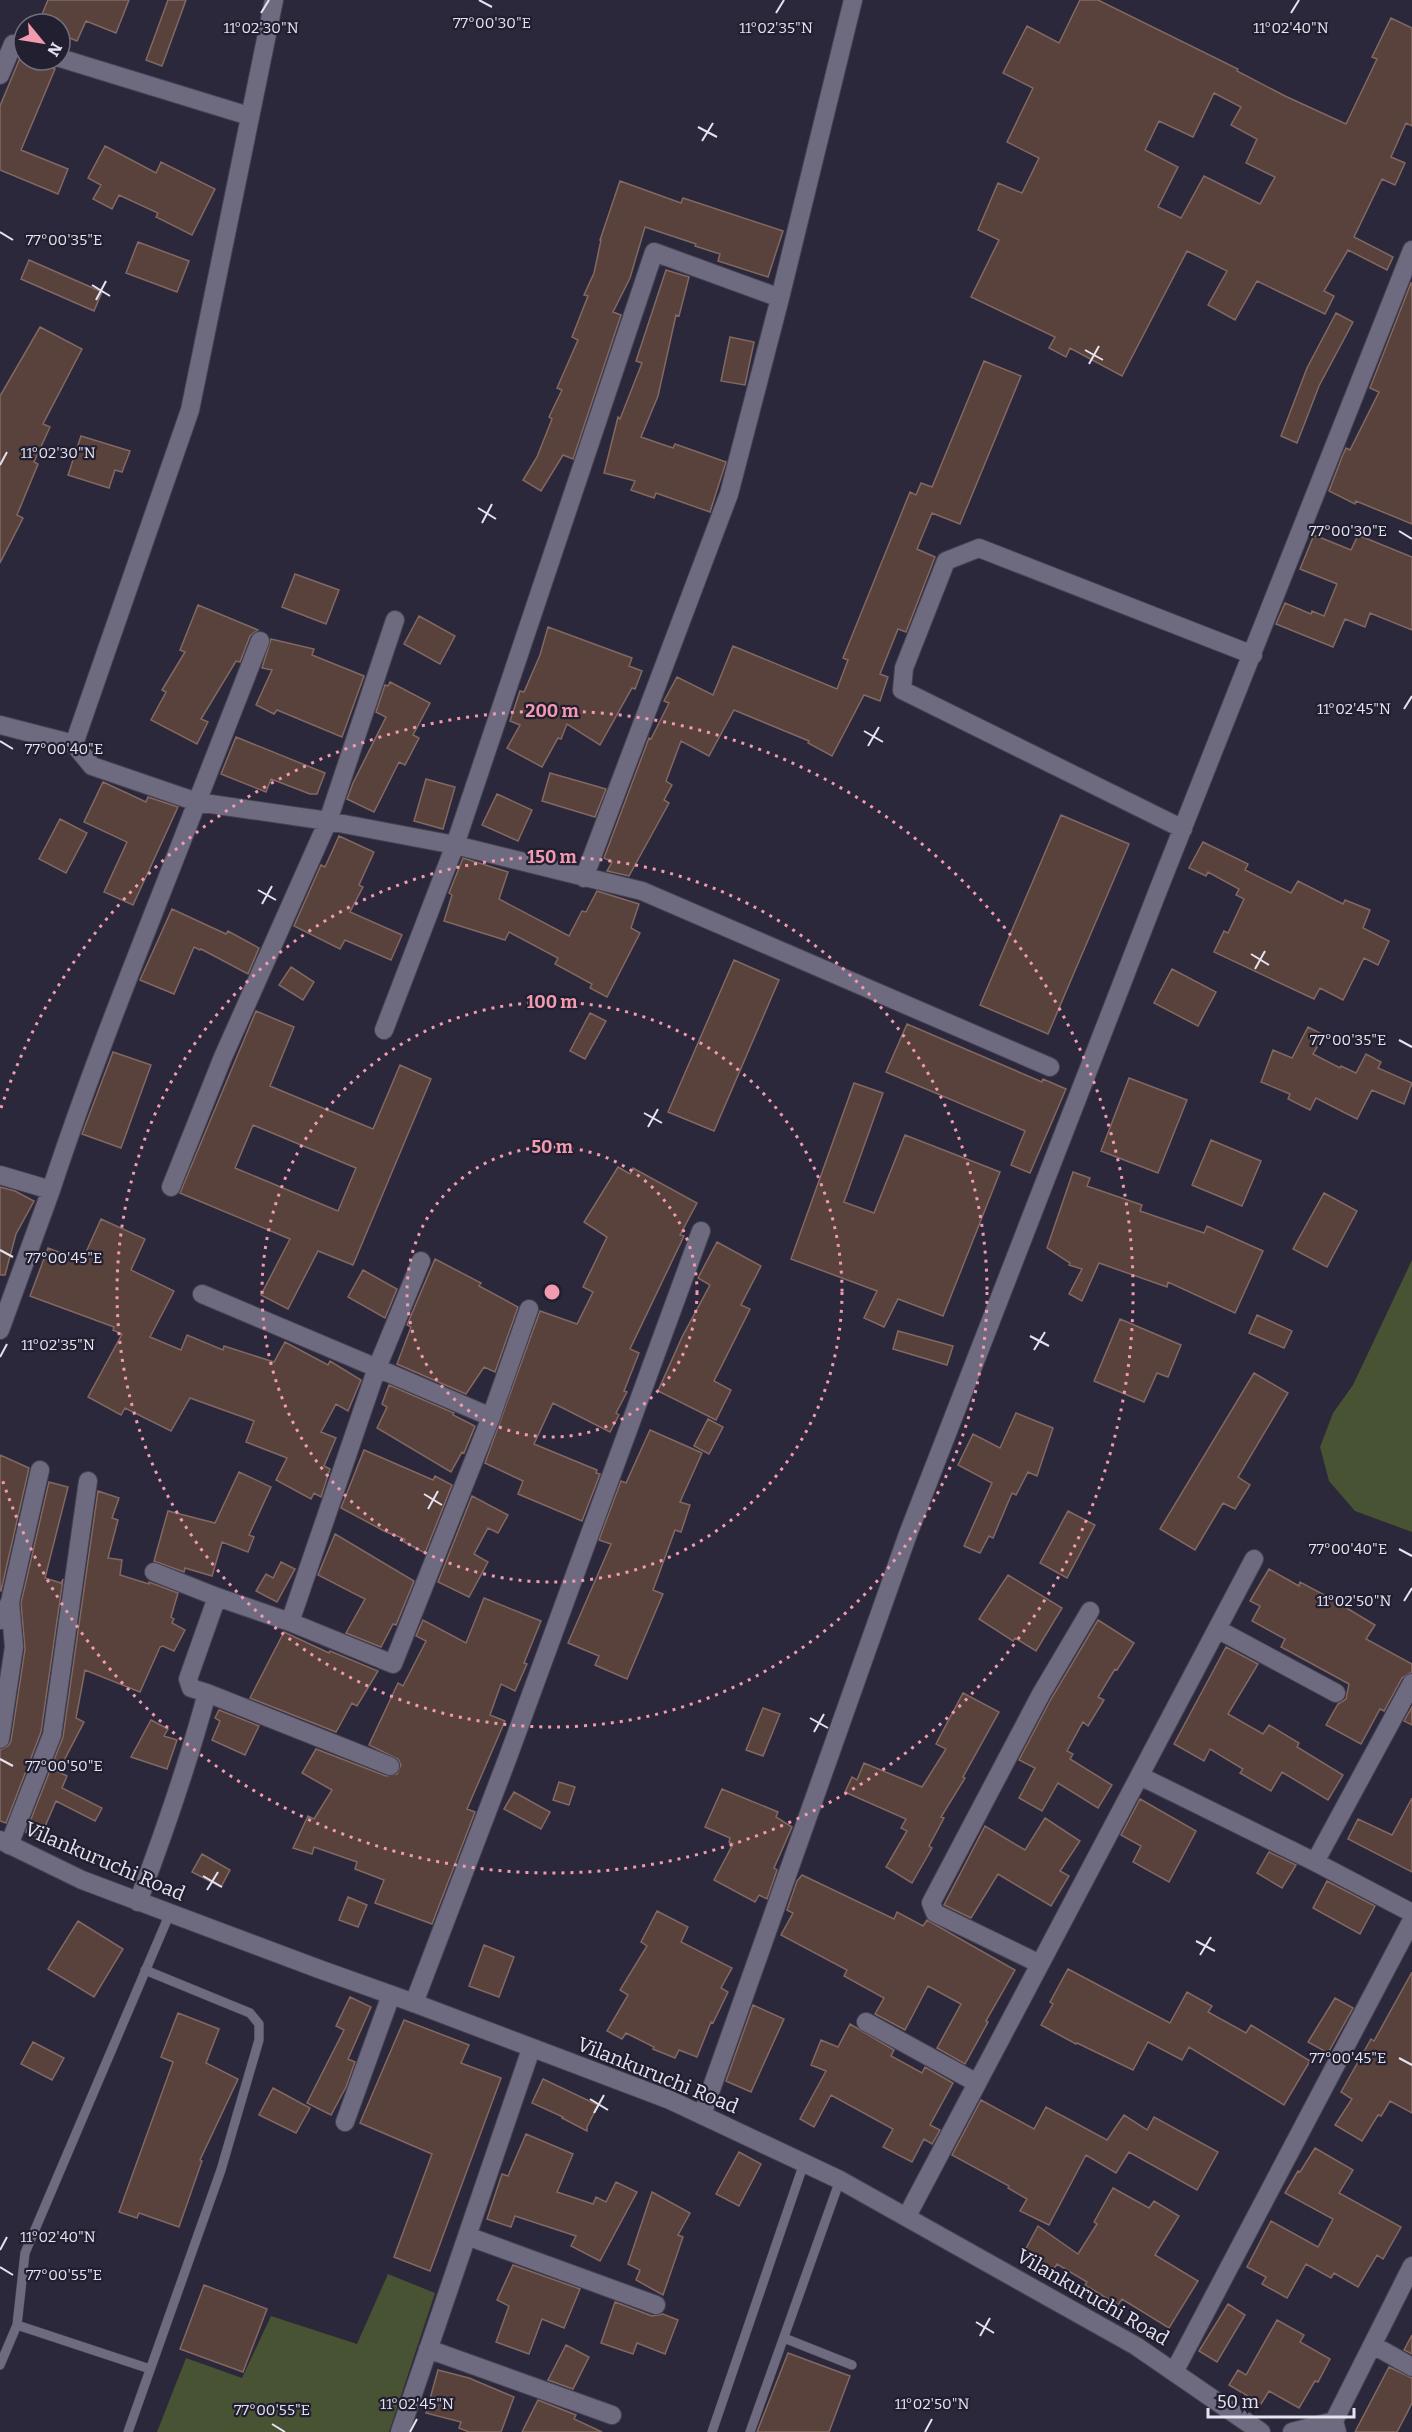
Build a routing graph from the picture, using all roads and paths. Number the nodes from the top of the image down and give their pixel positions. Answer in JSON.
{"nodes":[{"id":1,"x":274,"y":0,"type":"edge"},
{"id":2,"x":853,"y":0,"type":"edge"},
{"id":3,"x":12,"y":46,"type":"edge"},
{"id":4,"x":72,"y":62,"type":"edge"},
{"id":5,"x":0,"y":75,"type":"edge"},
{"id":6,"x":249,"y":116,"type":"junction"},
{"id":7,"x":1412,"y":250,"type":"edge"},
{"id":8,"x":780,"y":298,"type":"junction"},
{"id":9,"x":395,"y":620,"type":"dead end"},
{"id":10,"x":260,"y":641,"type":"dead end"},
{"id":11,"x":1253,"y":655,"type":"junction"},
{"id":12,"x":0,"y":724,"type":"edge"},
{"id":13,"x":75,"y":744,"type":"junction"},
{"id":14,"x":197,"y":802,"type":"junction"},
{"id":15,"x":328,"y":821,"type":"junction"},
{"id":16,"x":1183,"y":828,"type":"junction"},
{"id":17,"x":455,"y":844,"type":"junction"},
{"id":18,"x":584,"y":878,"type":"junction"},
{"id":19,"x":384,"y":1030,"type":"dead end"},
{"id":20,"x":1050,"y":1066,"type":"dead end"},
{"id":21,"x":0,"y":1175,"type":"edge"},
{"id":22,"x":171,"y":1187,"type":"dead end"},
{"id":23,"x":51,"y":1190,"type":"junction"},
{"id":24,"x":701,"y":1231,"type":"dead end"},
{"id":25,"x":421,"y":1261,"type":"dead end"},
{"id":26,"x":202,"y":1294,"type":"dead end"},
{"id":27,"x":529,"y":1309,"type":"dead end"},
{"id":28,"x":0,"y":1330,"type":"edge"},
{"id":29,"x":377,"y":1368,"type":"junction"},
{"id":30,"x":491,"y":1417,"type":"junction"},
{"id":31,"x":40,"y":1470,"type":"dead end"},
{"id":32,"x":88,"y":1481,"type":"dead end"},
{"id":33,"x":1254,"y":1559,"type":"dead end"},
{"id":34,"x":154,"y":1572,"type":"dead end"},
{"id":35,"x":217,"y":1597,"type":"junction"},
{"id":36,"x":10,"y":1602,"type":"junction"},
{"id":37,"x":1090,"y":1611,"type":"dead end"},
{"id":38,"x":0,"y":1620,"type":"edge"},
{"id":39,"x":290,"y":1622,"type":"junction"},
{"id":40,"x":1217,"y":1629,"type":"junction"},
{"id":41,"x":1412,"y":1683,"type":"edge"},
{"id":42,"x":207,"y":1693,"type":"junction"},
{"id":43,"x":1336,"y":1693,"type":"dead end"},
{"id":44,"x":0,"y":1739,"type":"edge"},
{"id":45,"x":390,"y":1766,"type":"dead end"},
{"id":46,"x":1140,"y":1776,"type":"junction"},
{"id":47,"x":5,"y":1842,"type":"edge"},
{"id":48,"x":1315,"y":1863,"type":"junction"},
{"id":49,"x":138,"y":1902,"type":"junction"},
{"id":50,"x":170,"y":1913,"type":"junction"},
{"id":51,"x":1412,"y":1913,"type":"edge"},
{"id":52,"x":1412,"y":1920,"type":"edge"},
{"id":53,"x":1040,"y":1964,"type":"junction"},
{"id":54,"x":145,"y":1970,"type":"junction"},
{"id":55,"x":391,"y":1995,"type":"junction"},
{"id":56,"x":414,"y":2002,"type":"junction"},
{"id":57,"x":866,"y":2022,"type":"dead end"},
{"id":58,"x":531,"y":2049,"type":"junction"},
{"id":59,"x":977,"y":2083,"type":"junction"},
{"id":60,"x":702,"y":2115,"type":"junction"},
{"id":61,"x":345,"y":2122,"type":"dead end"},
{"id":62,"x":804,"y":2163,"type":"junction"},
{"id":63,"x":840,"y":2180,"type":"junction"},
{"id":64,"x":907,"y":2216,"type":"junction"},
{"id":65,"x":467,"y":2236,"type":"junction"},
{"id":66,"x":1412,"y":2266,"type":"edge"},
{"id":67,"x":656,"y":2305,"type":"dead end"},
{"id":68,"x":17,"y":2325,"type":"junction"},
{"id":69,"x":784,"y":2338,"type":"junction"},
{"id":70,"x":1372,"y":2345,"type":"junction"},
{"id":71,"x":428,"y":2349,"type":"junction"},
{"id":72,"x":0,"y":2365,"type":"edge"},
{"id":73,"x":852,"y":2365,"type":"dead end"},
{"id":74,"x":1412,"y":2367,"type":"edge"},
{"id":75,"x":150,"y":2369,"type":"junction"},
{"id":76,"x":1174,"y":2372,"type":"junction"},
{"id":77,"x":612,"y":2415,"type":"dead end"},
{"id":78,"x":1336,"y":2426,"type":"edge"},
{"id":79,"x":128,"y":2432,"type":"edge"},
{"id":80,"x":400,"y":2432,"type":"edge"},
{"id":81,"x":712,"y":2432,"type":"edge"},
{"id":82,"x":750,"y":2432,"type":"edge"},
{"id":83,"x":1261,"y":2432,"type":"edge"},
{"id":84,"x":1292,"y":2432,"type":"edge"}],
"edges":[{"from":1,"to":6,"type":"street"},
{"from":2,"to":8,"type":"street"},
{"from":3,"to":5,"type":"street"},
{"from":4,"to":6,"type":"street"},
{"from":6,"to":13,"type":"street"},
{"from":7,"to":11,"type":"street"},
{"from":8,"to":17,"type":"street"},
{"from":8,"to":18,"type":"street"},
{"from":9,"to":15,"type":"street"},
{"from":10,"to":14,"type":"street"},
{"from":11,"to":16,"type":"street"},
{"from":11,"to":16,"type":"street"},
{"from":12,"to":13,"type":"street"},
{"from":13,"to":14,"type":"street"},
{"from":14,"to":15,"type":"street"},
{"from":14,"to":23,"type":"street"},
{"from":15,"to":17,"type":"street"},
{"from":15,"to":22,"type":"street"},
{"from":16,"to":60,"type":"street"},
{"from":17,"to":18,"type":"street"},
{"from":17,"to":19,"type":"street"},
{"from":18,"to":20,"type":"street"},
{"from":21,"to":23,"type":"street"},
{"from":23,"to":28,"type":"street"},
{"from":24,"to":56,"type":"street"},
{"from":25,"to":29,"type":"street"},
{"from":26,"to":29,"type":"street"},
{"from":27,"to":30,"type":"street"},
{"from":29,"to":30,"type":"street"},
{"from":29,"to":39,"type":"street"},
{"from":30,"to":39,"type":"street"},
{"from":31,"to":36,"type":"street"},
{"from":32,"to":47,"type":"street"},
{"from":33,"to":40,"type":"street"},
{"from":34,"to":35,"type":"street"},
{"from":35,"to":39,"type":"street"},
{"from":35,"to":42,"type":"street"},
{"from":36,"to":38,"type":"street"},
{"from":36,"to":44,"type":"street"},
{"from":37,"to":53,"type":"street"},
{"from":40,"to":43,"type":"street"},
{"from":40,"to":46,"type":"street"},
{"from":41,"to":48,"type":"street"},
{"from":42,"to":45,"type":"street"},
{"from":42,"to":49,"type":"street"},
{"from":46,"to":48,"type":"street"},
{"from":46,"to":53,"type":"street"},
{"from":47,"to":49,"type":"street","name":"Vilankuruchi Road"},
{"from":48,"to":51,"type":"street"},
{"from":49,"to":50,"type":"street","name":"Vilankuruchi Road"},
{"from":50,"to":54,"type":"lane"},
{"from":50,"to":55,"type":"street","name":"Vilankuruchi Road"},
{"from":52,"to":76,"type":"street"},
{"from":53,"to":59,"type":"street"},
{"from":54,"to":68,"type":"lane"},
{"from":54,"to":75,"type":"lane"},
{"from":55,"to":56,"type":"street","name":"Vilankuruchi Road"},
{"from":55,"to":61,"type":"street"},
{"from":56,"to":58,"type":"street","name":"Vilankuruchi Road"},
{"from":57,"to":59,"type":"street"},
{"from":58,"to":60,"type":"street","name":"Vilankuruchi Road"},
{"from":58,"to":65,"type":"street"},
{"from":59,"to":64,"type":"street"},
{"from":60,"to":62,"type":"street","name":"Vilankuruchi Road"},
{"from":62,"to":63,"type":"street","name":"Vilankuruchi Road"},
{"from":62,"to":81,"type":"lane"},
{"from":63,"to":64,"type":"street","name":"Vilankuruchi Road"},
{"from":63,"to":69,"type":"lane"},
{"from":64,"to":76,"type":"street","name":"Vilankuruchi Road"},
{"from":65,"to":67,"type":"street"},
{"from":65,"to":71,"type":"street"},
{"from":66,"to":70,"type":"street"},
{"from":68,"to":72,"type":"lane"},
{"from":68,"to":75,"type":"lane"},
{"from":69,"to":73,"type":"lane"},
{"from":69,"to":82,"type":"lane"},
{"from":70,"to":74,"type":"street"},
{"from":70,"to":78,"type":"street"},
{"from":71,"to":77,"type":"street"},
{"from":71,"to":80,"type":"street"},
{"from":75,"to":79,"type":"lane"},
{"from":76,"to":83,"type":"street","name":"Vilankuruchi Road"},
{"from":78,"to":84,"type":"street"}]}
